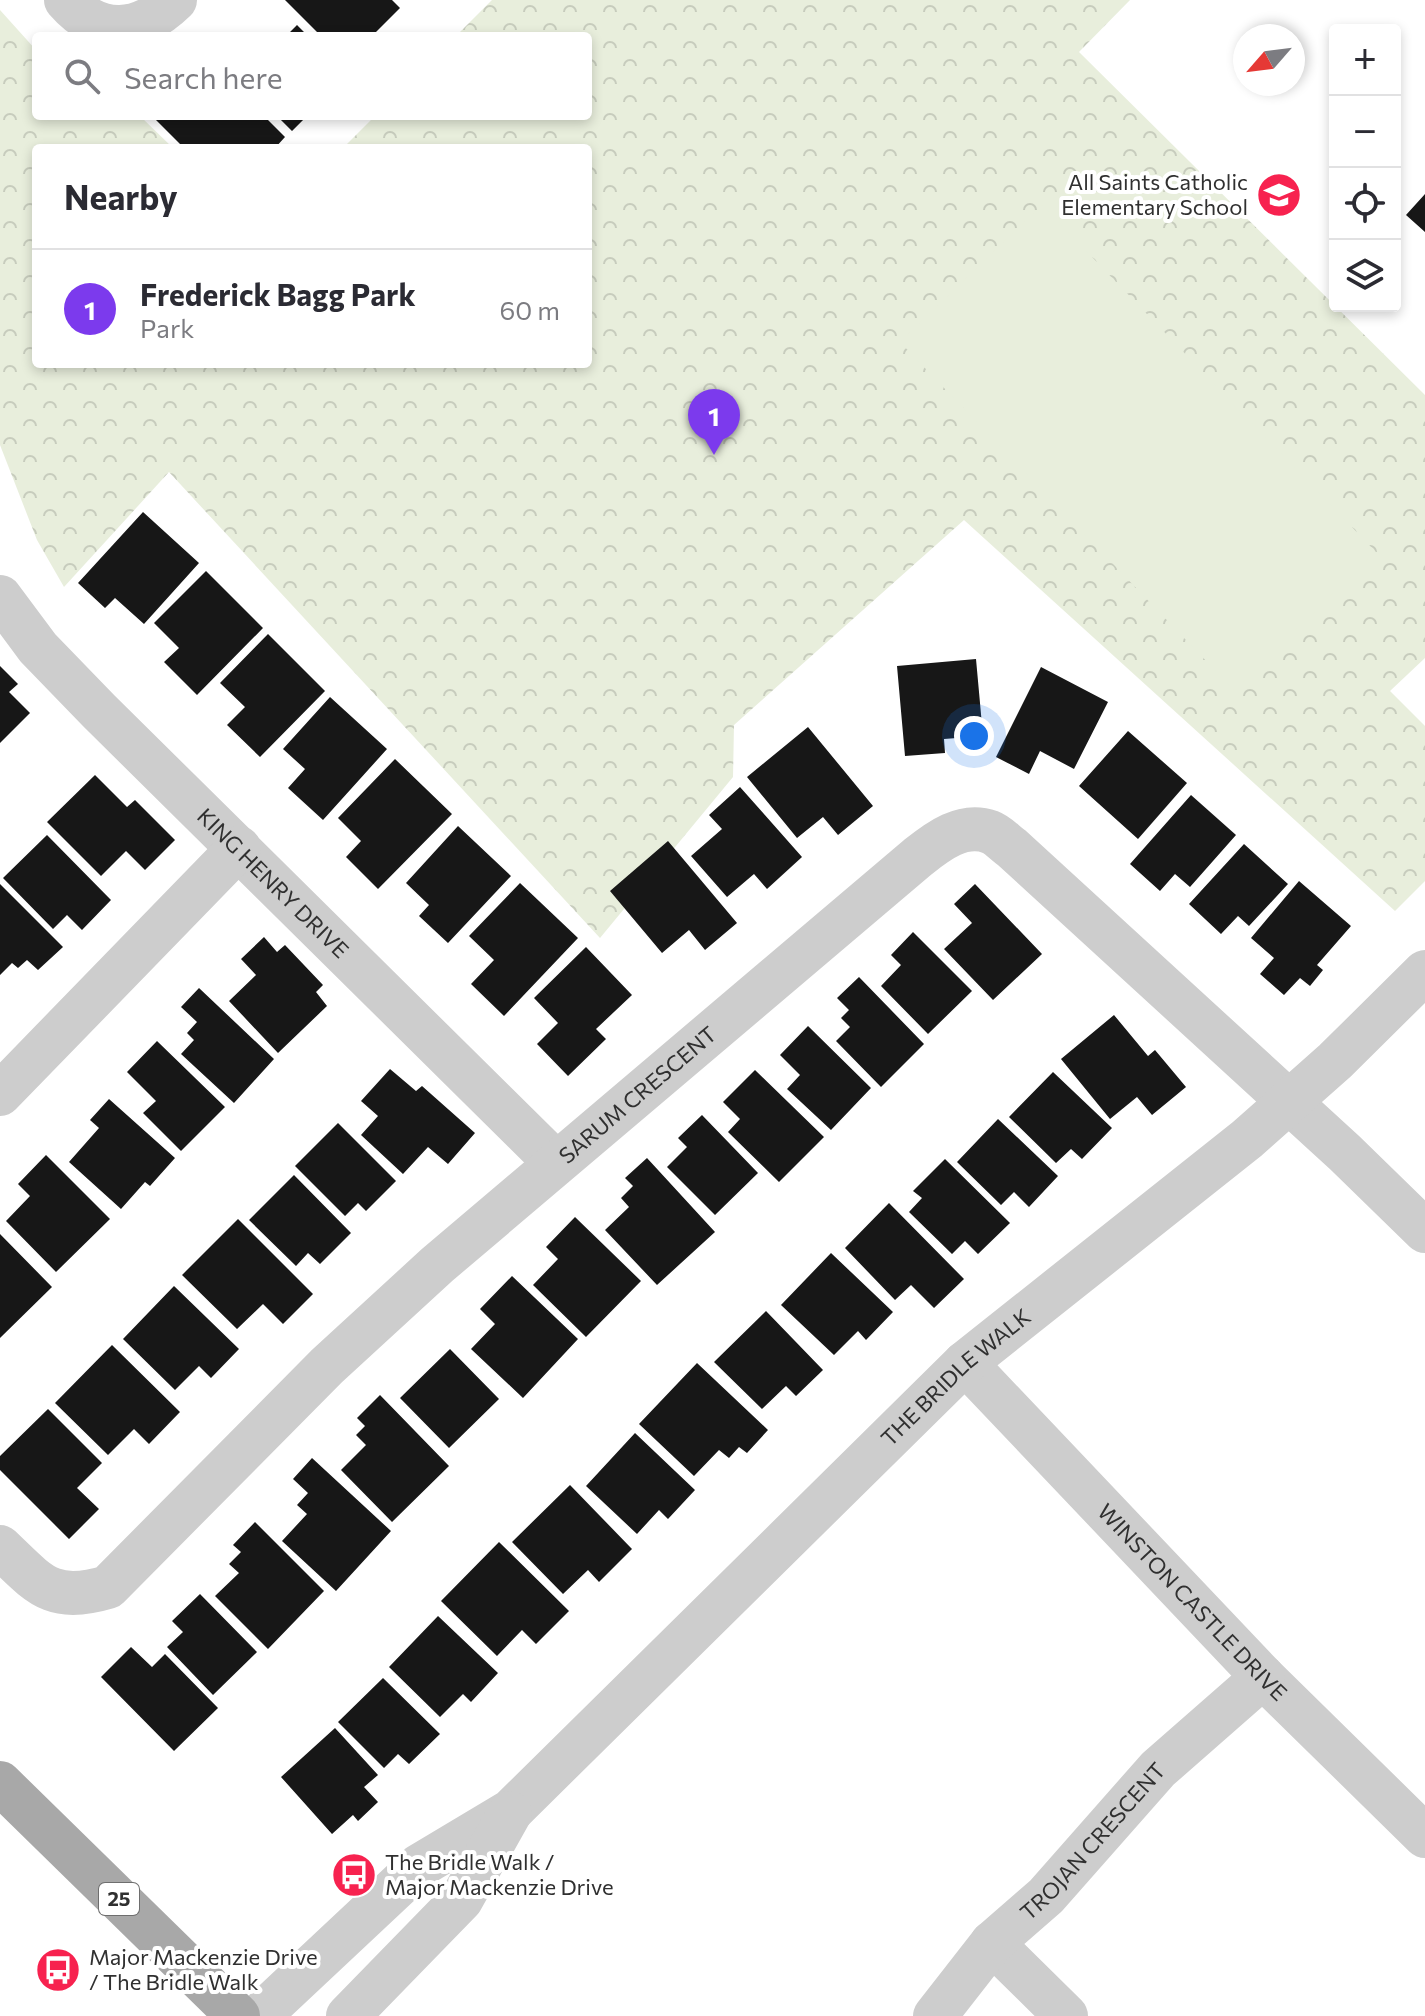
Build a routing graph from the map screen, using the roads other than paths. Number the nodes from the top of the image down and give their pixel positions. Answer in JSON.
{"nodes":[{"id":1,"x":66,"y":0,"type":"edge"},
{"id":2,"x":175,"y":0,"type":"edge"},
{"id":3,"x":0,"y":597,"type":"edge"},
{"id":4,"x":239,"y":848,"type":"junction"},
{"id":5,"x":1425,"y":972,"type":"edge"},
{"id":6,"x":0,"y":1094,"type":"edge"},
{"id":7,"x":1288,"y":1102,"type":"junction"},
{"id":8,"x":555,"y":1162,"type":"junction"},
{"id":9,"x":1425,"y":1231,"type":"edge"},
{"id":10,"x":965,"y":1363,"type":"junction"},
{"id":11,"x":0,"y":1547,"type":"edge"},
{"id":12,"x":1263,"y":1677,"type":"junction"},
{"id":13,"x":0,"y":1783,"type":"edge"},
{"id":14,"x":511,"y":1811,"type":"junction"},
{"id":15,"x":1425,"y":1836,"type":"edge"},
{"id":16,"x":992,"y":1943,"type":"junction"},
{"id":17,"x":238,"y":2016,"type":"edge"},
{"id":18,"x":259,"y":2016,"type":"edge"},
{"id":19,"x":348,"y":2016,"type":"edge"},
{"id":20,"x":935,"y":2016,"type":"edge"},
{"id":21,"x":1066,"y":2016,"type":"edge"}],
"edges":[{"from":1,"to":2,"type":"street"},
{"from":3,"to":4,"type":"street","name":"KING HENRY DRIVE"},
{"from":4,"to":6,"type":"street"},
{"from":4,"to":8,"type":"street","name":"KING HENRY DRIVE"},
{"from":5,"to":7,"type":"street","name":"THE BRIDLE WALK"},
{"from":7,"to":8,"type":"street","name":"SARUM CRESCENT"},
{"from":7,"to":9,"type":"street","name":"SARUM CRESCENT"},
{"from":7,"to":10,"type":"street","name":"THE BRIDLE WALK"},
{"from":8,"to":11,"type":"street","name":"SARUM CRESCENT"},
{"from":10,"to":12,"type":"street","name":"WINSTON CASTLE DRIVE"},
{"from":10,"to":14,"type":"street","name":"THE BRIDLE WALK"},
{"from":12,"to":15,"type":"street","name":"WINSTON CASTLE DRIVE"},
{"from":12,"to":16,"type":"street","name":"TROJAN CRESCENT"},
{"from":13,"to":17,"type":"main road","number":"25"},
{"from":14,"to":18,"type":"street","name":"THE BRIDLE WALK"},
{"from":14,"to":19,"type":"street","name":"THE BRIDLE WALK"},
{"from":16,"to":20,"type":"street","name":"TROJAN CRESCENT"},
{"from":16,"to":21,"type":"street"}]}
